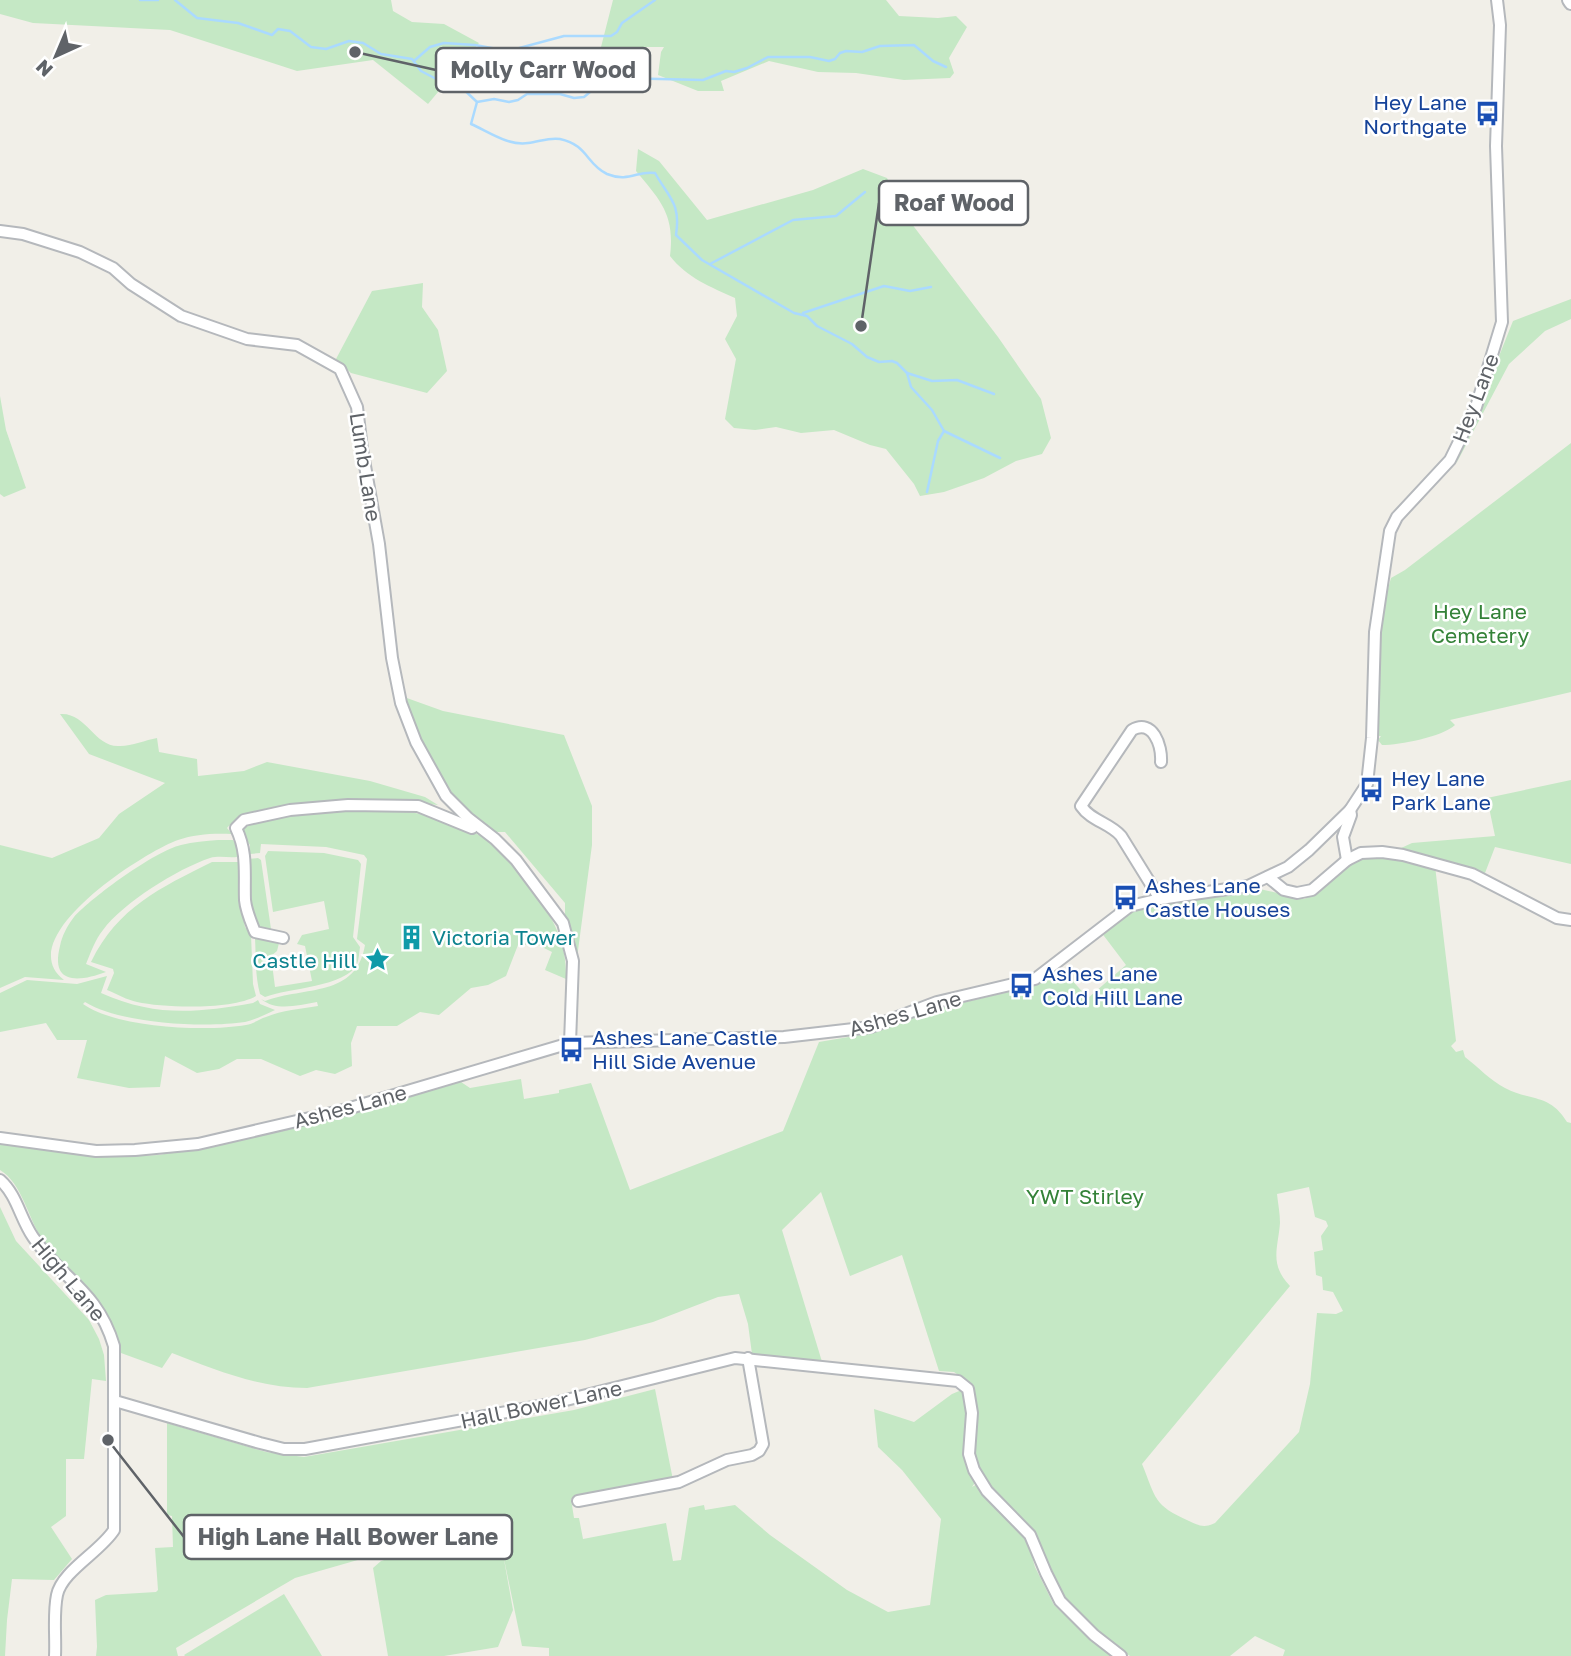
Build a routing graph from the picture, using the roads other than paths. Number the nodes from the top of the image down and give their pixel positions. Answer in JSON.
{"nodes":[{"id":1,"x":1497,"y":0,"type":"edge"},
{"id":2,"x":0,"y":231,"type":"edge"},
{"id":3,"x":1161,"y":762,"type":"dead end"},
{"id":4,"x":1350,"y":810,"type":"junction"},
{"id":5,"x":482,"y":828,"type":"junction"},
{"id":6,"x":1347,"y":860,"type":"junction"},
{"id":7,"x":1268,"y":877,"type":"junction"},
{"id":8,"x":1160,"y":899,"type":"junction"},
{"id":9,"x":1571,"y":919,"type":"edge"},
{"id":10,"x":283,"y":938,"type":"dead end"},
{"id":11,"x":570,"y":1043,"type":"junction"},
{"id":12,"x":0,"y":1138,"type":"edge"},
{"id":13,"x":0,"y":1180,"type":"edge"},
{"id":14,"x":748,"y":1358,"type":"junction"},
{"id":15,"x":115,"y":1401,"type":"junction"},
{"id":16,"x":578,"y":1501,"type":"dead end"},
{"id":17,"x":55,"y":1656,"type":"edge"},
{"id":18,"x":1121,"y":1656,"type":"edge"}],
"edges":[{"from":1,"to":4,"type":"street","name":"Hey Lane"},
{"from":2,"to":5,"type":"street","name":"Lumb Lane"},
{"from":3,"to":8,"type":"street"},
{"from":4,"to":6,"type":"street"},
{"from":4,"to":7,"type":"street","name":"Ashes Lane"},
{"from":5,"to":10,"type":"street"},
{"from":5,"to":11,"type":"street","name":"Lumb Lane"},
{"from":6,"to":7,"type":"street"},
{"from":6,"to":9,"type":"street"},
{"from":7,"to":8,"type":"street","name":"Ashes Lane"},
{"from":8,"to":11,"type":"street","name":"Ashes Lane"},
{"from":11,"to":12,"type":"street","name":"Ashes Lane"},
{"from":13,"to":15,"type":"street","name":"High Lane"},
{"from":14,"to":15,"type":"street","name":"Hall Bower Lane"},
{"from":14,"to":16,"type":"street"},
{"from":14,"to":18,"type":"street","name":"Hall Bower Lane"},
{"from":15,"to":17,"type":"street","name":"High Lane"}]}
